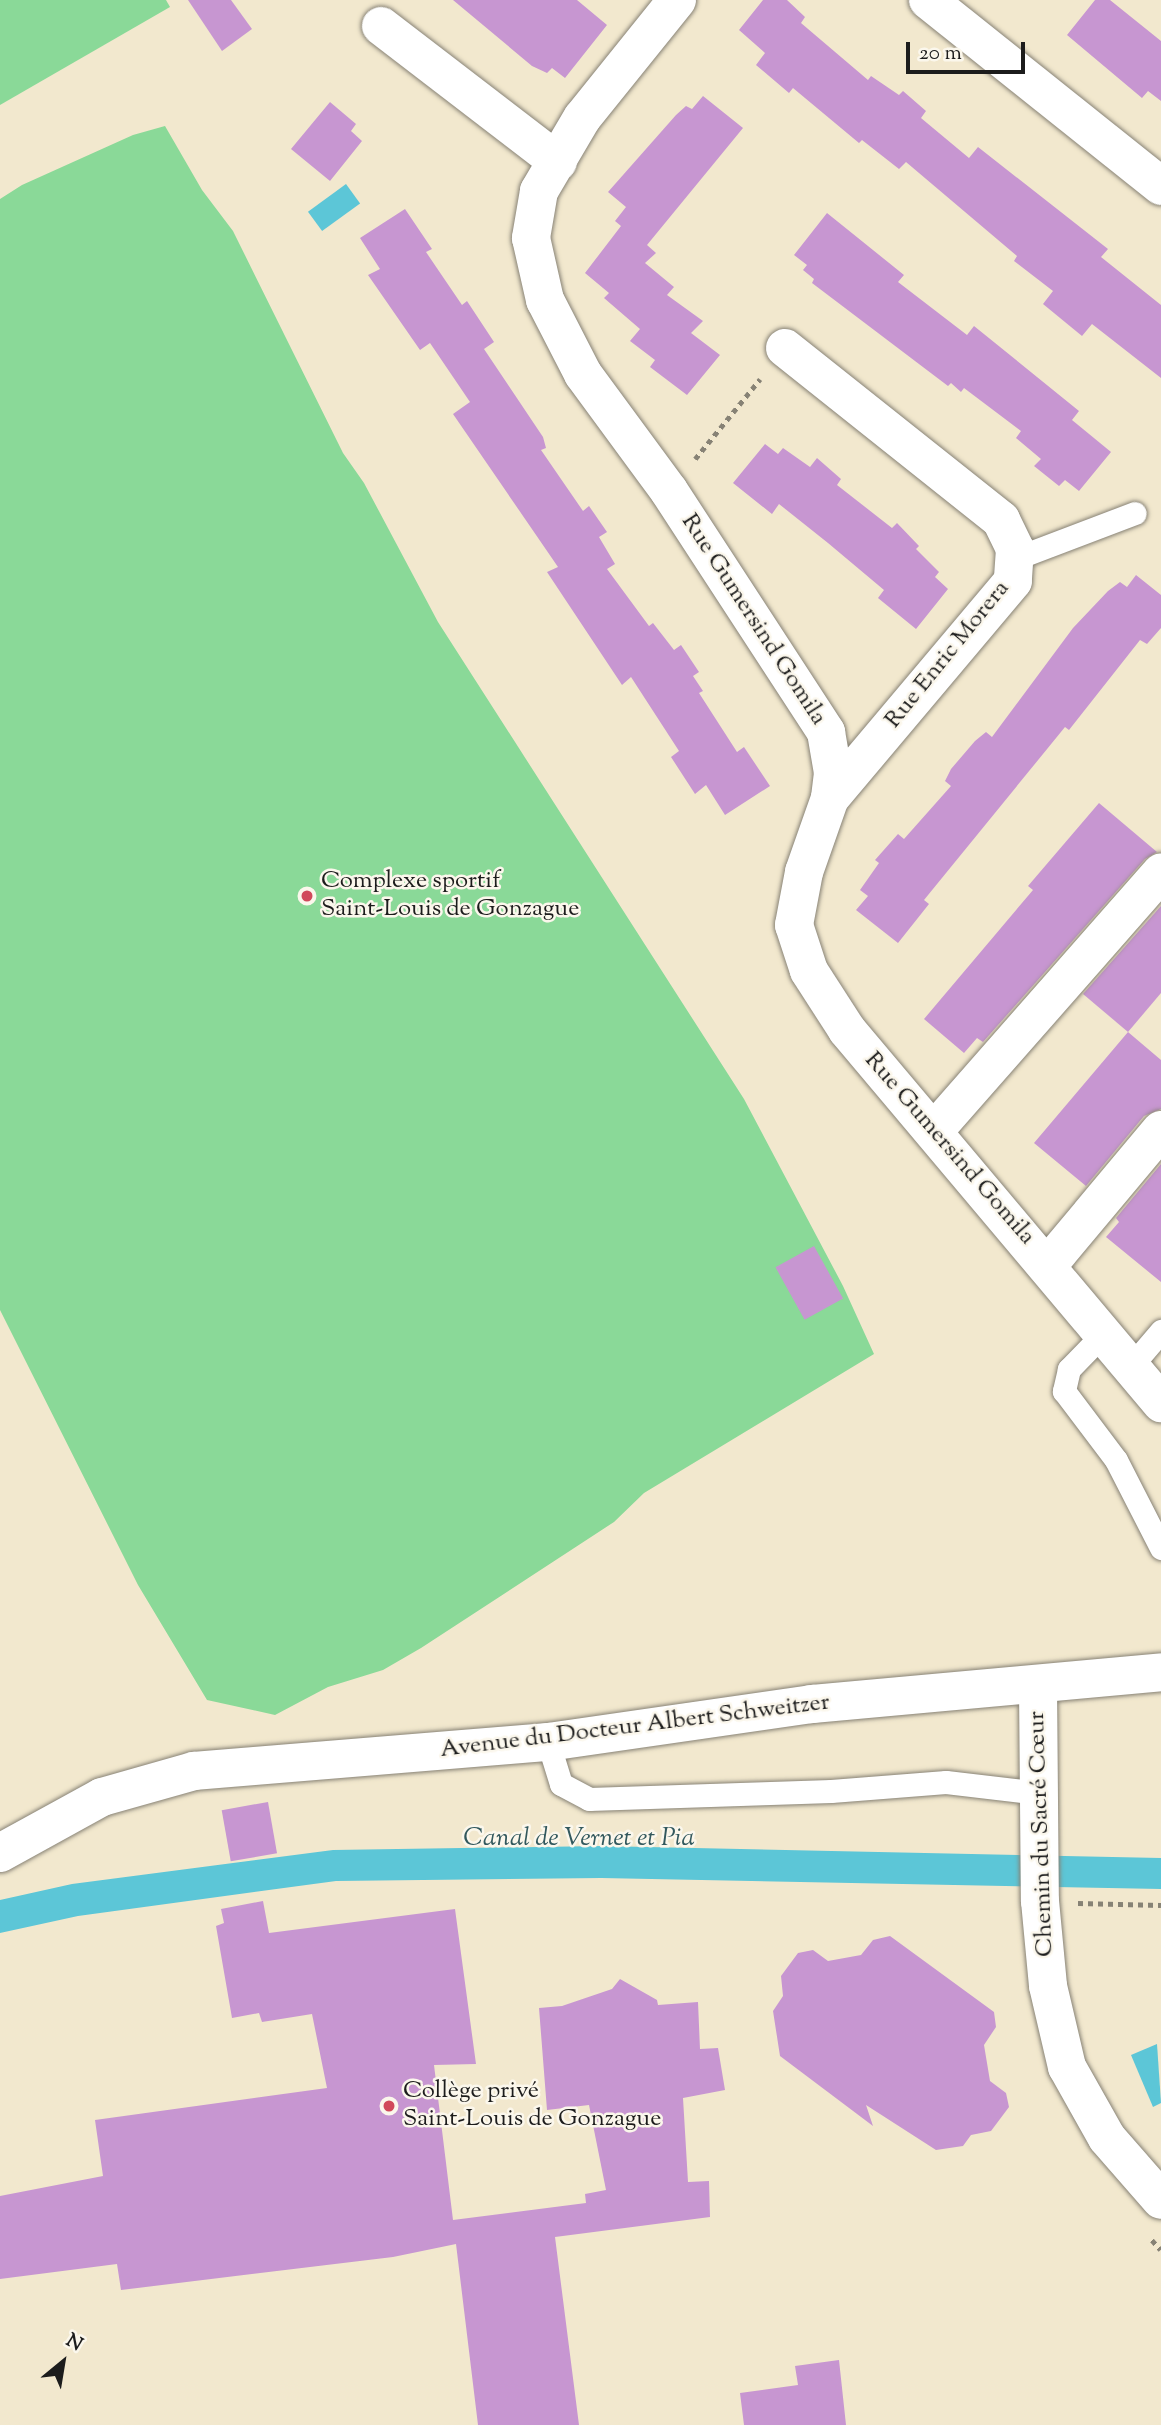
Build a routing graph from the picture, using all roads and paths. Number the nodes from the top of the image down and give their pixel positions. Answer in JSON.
{"nodes":[{"id":1,"x":677,"y":0,"type":"edge"},
{"id":2,"x":928,"y":0,"type":"edge"},
{"id":3,"x":381,"y":26,"type":"dead end"},
{"id":4,"x":558,"y":162,"type":"junction"},
{"id":5,"x":1161,"y":186,"type":"edge"},
{"id":6,"x":785,"y":348,"type":"joint"},
{"id":7,"x":668,"y":491,"type":"junction"},
{"id":8,"x":1135,"y":513,"type":"dead end"},
{"id":9,"x":1014,"y":559,"type":"junction"},
{"id":10,"x":830,"y":798,"type":"junction"},
{"id":11,"x":1161,"y":873,"type":"edge"},
{"id":12,"x":1161,"y":1130,"type":"edge"},
{"id":13,"x":934,"y":1131,"type":"junction"},
{"id":14,"x":1048,"y":1265,"type":"junction"},
{"id":15,"x":1161,"y":1331,"type":"edge"},
{"id":16,"x":1105,"y":1332,"type":"junction"},
{"id":17,"x":1132,"y":1365,"type":"junction"},
{"id":18,"x":1161,"y":1403,"type":"edge"},
{"id":19,"x":1161,"y":1548,"type":"edge"},
{"id":20,"x":1161,"y":1672,"type":"edge"},
{"id":21,"x":1038,"y":1686,"type":"junction"},
{"id":22,"x":548,"y":1742,"type":"junction"},
{"id":23,"x":1039,"y":1793,"type":"junction"},
{"id":24,"x":0,"y":1853,"type":"edge"},
{"id":25,"x":1040,"y":1901,"type":"junction"},
{"id":26,"x":1161,"y":1905,"type":"edge"},
{"id":27,"x":1161,"y":2200,"type":"edge"}],
"edges":[{"from":1,"to":4,"type":"street","name":"Rue Gumersind Gomila"},
{"from":2,"to":5,"type":"street"},
{"from":3,"to":4,"type":"street"},
{"from":4,"to":7,"type":"street","name":"Rue Gumersind Gomila"},
{"from":6,"to":7,"type":"path"},
{"from":6,"to":9,"type":"street","name":"Rue Enric Morera"},
{"from":7,"to":10,"type":"street","name":"Rue Gumersind Gomila"},
{"from":8,"to":9,"type":"lane"},
{"from":9,"to":10,"type":"street","name":"Rue Enric Morera"},
{"from":10,"to":13,"type":"street","name":"Rue Gumersind Gomila"},
{"from":11,"to":13,"type":"street"},
{"from":12,"to":14,"type":"street"},
{"from":13,"to":14,"type":"street","name":"Rue Gumersind Gomila"},
{"from":14,"to":16,"type":"street","name":"Rue Gumersind Gomila"},
{"from":15,"to":17,"type":"lane"},
{"from":16,"to":17,"type":"street","name":"Rue Gumersind Gomila"},
{"from":16,"to":19,"type":"lane"},
{"from":17,"to":18,"type":"street","name":"Rue Gumersind Gomila"},
{"from":20,"to":21,"type":"street","name":"Avenue du Docteur Albert Schweitzer"},
{"from":21,"to":22,"type":"street","name":"Avenue du Docteur Albert Schweitzer"},
{"from":21,"to":23,"type":"street","name":"Chemin du Sacré Cœur"},
{"from":22,"to":23,"type":"lane"},
{"from":22,"to":24,"type":"street","name":"Avenue du Docteur Albert Schweitzer"},
{"from":23,"to":25,"type":"street","name":"Chemin du Sacré Cœur"},
{"from":25,"to":26,"type":"path"},
{"from":25,"to":27,"type":"street","name":"Chemin du Sacré Cœur"}]}
